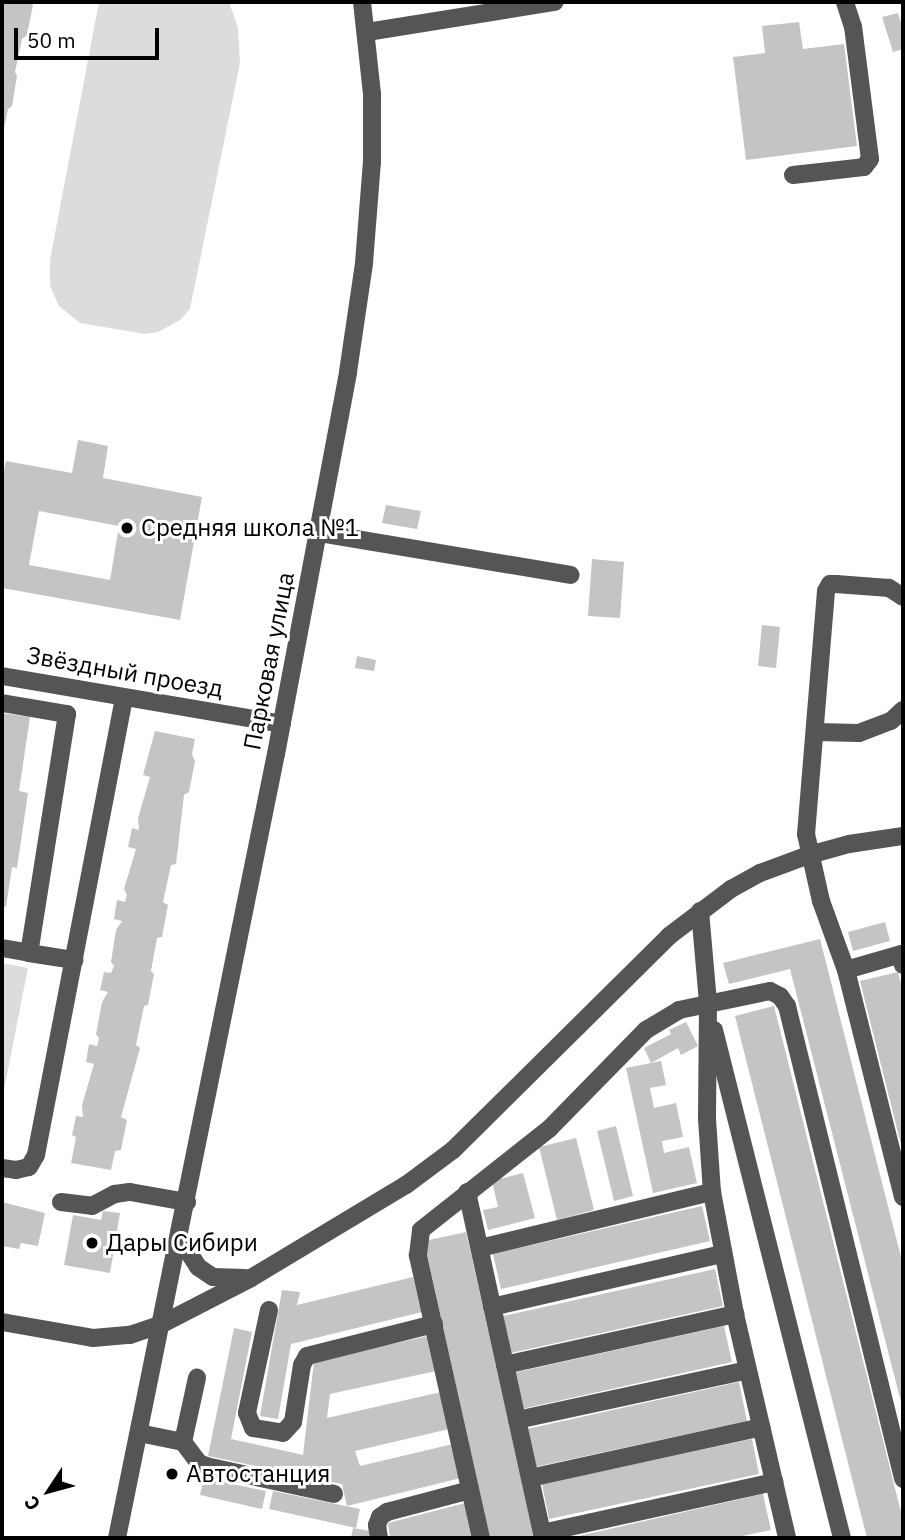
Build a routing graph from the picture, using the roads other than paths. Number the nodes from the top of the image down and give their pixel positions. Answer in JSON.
{"nodes":[{"id":1,"x":362,"y":2,"type":"edge"},
{"id":2,"x":555,"y":2,"type":"edge"},
{"id":3,"x":845,"y":2,"type":"edge"},
{"id":4,"x":368,"y":32,"type":"junction"},
{"id":5,"x":793,"y":175,"type":"dead end"},
{"id":6,"x":320,"y":533,"type":"junction"},
{"id":7,"x":570,"y":575,"type":"dead end"},
{"id":8,"x":903,"y":597,"type":"edge"},
{"id":9,"x":2,"y":676,"type":"edge"},
{"id":10,"x":124,"y":698,"type":"junction"},
{"id":11,"x":2,"y":703,"type":"edge"},
{"id":12,"x":903,"y":710,"type":"edge"},
{"id":13,"x":282,"y":724,"type":"junction"},
{"id":14,"x":816,"y":732,"type":"junction"},
{"id":15,"x":903,"y":836,"type":"edge"},
{"id":16,"x":809,"y":855,"type":"junction"},
{"id":17,"x":700,"y":911,"type":"junction"},
{"id":18,"x":2,"y":948,"type":"edge"},
{"id":19,"x":29,"y":953,"type":"junction"},
{"id":20,"x":74,"y":960,"type":"junction"},
{"id":21,"x":903,"y":964,"type":"edge"},
{"id":22,"x":846,"y":970,"type":"junction"},
{"id":23,"x":708,"y":1003,"type":"junction"},
{"id":24,"x":2,"y":1168,"type":"edge"},
{"id":25,"x":467,"y":1192,"type":"junction"},
{"id":26,"x":712,"y":1192,"type":"junction"},
{"id":27,"x":903,"y":1197,"type":"edge"},
{"id":28,"x":61,"y":1202,"type":"dead end"},
{"id":29,"x":187,"y":1202,"type":"junction"},
{"id":30,"x":180,"y":1240,"type":"junction"},
{"id":31,"x":480,"y":1248,"type":"junction"},
{"id":32,"x":722,"y":1254,"type":"junction"},
{"id":33,"x":251,"y":1278,"type":"junction"},
{"id":34,"x":492,"y":1307,"type":"junction"},
{"id":35,"x":268,"y":1310,"type":"dead end"},
{"id":36,"x":735,"y":1314,"type":"junction"},
{"id":37,"x":2,"y":1322,"type":"edge"},
{"id":38,"x":162,"y":1324,"type":"junction"},
{"id":39,"x":434,"y":1324,"type":"junction"},
{"id":40,"x":505,"y":1365,"type":"junction"},
{"id":41,"x":748,"y":1370,"type":"junction"},
{"id":42,"x":197,"y":1378,"type":"dead end"},
{"id":43,"x":517,"y":1420,"type":"junction"},
{"id":44,"x":761,"y":1427,"type":"junction"},
{"id":45,"x":139,"y":1433,"type":"junction"},
{"id":46,"x":183,"y":1442,"type":"junction"},
{"id":47,"x":530,"y":1478,"type":"junction"},
{"id":48,"x":903,"y":1479,"type":"edge"},
{"id":49,"x":774,"y":1482,"type":"junction"},
{"id":50,"x":470,"y":1490,"type":"junction"},
{"id":51,"x":334,"y":1494,"type":"dead end"},
{"id":52,"x":543,"y":1536,"type":"edge"},
{"id":53,"x":117,"y":1538,"type":"edge"},
{"id":54,"x":379,"y":1538,"type":"edge"},
{"id":55,"x":481,"y":1538,"type":"edge"},
{"id":56,"x":787,"y":1538,"type":"edge"},
{"id":57,"x":842,"y":1538,"type":"edge"}],
"edges":[{"from":1,"to":4,"type":"street","name":"Парковая улица"},
{"from":2,"to":4,"type":"street"},
{"from":3,"to":5,"type":"street"},
{"from":4,"to":6,"type":"street","name":"Парковая улица"},
{"from":6,"to":7,"type":"street"},
{"from":6,"to":13,"type":"street","name":"Парковая улица"},
{"from":8,"to":14,"type":"street"},
{"from":9,"to":10,"type":"street","name":"Звёздный проезд"},
{"from":10,"to":13,"type":"street","name":"Звёздный проезд"},
{"from":10,"to":20,"type":"street"},
{"from":11,"to":19,"type":"street"},
{"from":12,"to":14,"type":"street"},
{"from":13,"to":29,"type":"street","name":"Парковая улица"},
{"from":14,"to":16,"type":"street"},
{"from":15,"to":16,"type":"street"},
{"from":16,"to":17,"type":"street"},
{"from":16,"to":22,"type":"street"},
{"from":17,"to":23,"type":"street"},
{"from":17,"to":33,"type":"street"},
{"from":18,"to":19,"type":"street"},
{"from":19,"to":20,"type":"street"},
{"from":20,"to":24,"type":"street"},
{"from":21,"to":22,"type":"street"},
{"from":22,"to":27,"type":"street"},
{"from":23,"to":25,"type":"street"},
{"from":23,"to":26,"type":"street"},
{"from":23,"to":48,"type":"street"},
{"from":23,"to":57,"type":"street"},
{"from":25,"to":31,"type":"street"},
{"from":25,"to":39,"type":"street"},
{"from":26,"to":31,"type":"street"},
{"from":26,"to":32,"type":"street"},
{"from":28,"to":29,"type":"street"},
{"from":29,"to":30,"type":"street","name":"Парковая улица"},
{"from":30,"to":33,"type":"street"},
{"from":30,"to":38,"type":"street","name":"Парковая улица"},
{"from":31,"to":34,"type":"street"},
{"from":32,"to":34,"type":"street"},
{"from":32,"to":36,"type":"street"},
{"from":33,"to":38,"type":"street"},
{"from":34,"to":40,"type":"street"},
{"from":35,"to":39,"type":"street"},
{"from":36,"to":40,"type":"street"},
{"from":36,"to":41,"type":"street"},
{"from":37,"to":38,"type":"street"},
{"from":38,"to":45,"type":"street","name":"Парковая улица"},
{"from":39,"to":50,"type":"street"},
{"from":40,"to":43,"type":"street"},
{"from":41,"to":43,"type":"street"},
{"from":41,"to":44,"type":"street"},
{"from":42,"to":46,"type":"street"},
{"from":43,"to":47,"type":"street"},
{"from":44,"to":47,"type":"street"},
{"from":44,"to":49,"type":"street"},
{"from":45,"to":46,"type":"street"},
{"from":45,"to":53,"type":"street","name":"Парковая улица"},
{"from":46,"to":51,"type":"street"},
{"from":47,"to":52,"type":"street"},
{"from":49,"to":52,"type":"street"},
{"from":49,"to":56,"type":"street"},
{"from":50,"to":54,"type":"street"},
{"from":50,"to":55,"type":"street"}]}
